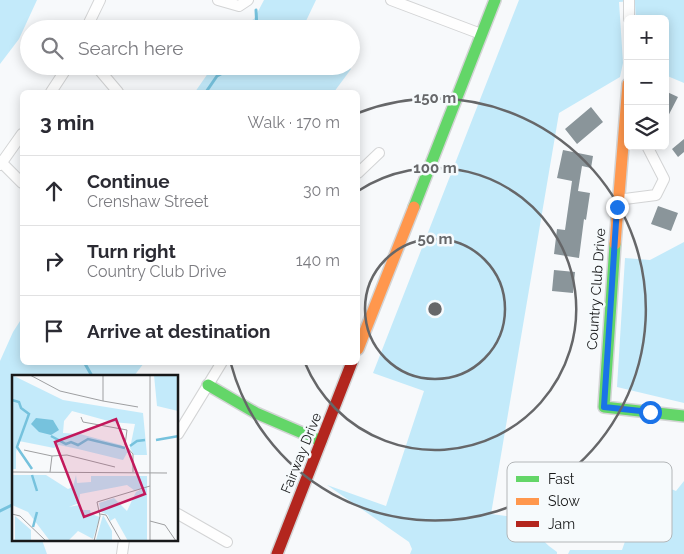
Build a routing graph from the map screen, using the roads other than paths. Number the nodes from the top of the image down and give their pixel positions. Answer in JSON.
{"nodes":[{"id":1,"x":100,"y":0,"type":"edge"},
{"id":2,"x":218,"y":0,"type":"edge"},
{"id":3,"x":248,"y":0,"type":"edge"},
{"id":4,"x":391,"y":0,"type":"edge"},
{"id":5,"x":495,"y":0,"type":"edge"},
{"id":6,"x":629,"y":0,"type":"edge"},
{"id":7,"x":630,"y":15,"type":"edge"},
{"id":8,"x":90,"y":20,"type":"edge"},
{"id":9,"x":481,"y":34,"type":"junction"},
{"id":10,"x":62,"y":75,"type":"edge"},
{"id":11,"x":104,"y":75,"type":"edge"},
{"id":12,"x":52,"y":90,"type":"edge"},
{"id":13,"x":116,"y":90,"type":"edge"},
{"id":14,"x":20,"y":137,"type":"edge"},
{"id":15,"x":624,"y":147,"type":"edge"},
{"id":16,"x":649,"y":150,"type":"edge"},
{"id":17,"x":379,"y":153,"type":"dead end"},
{"id":18,"x":1,"y":164,"type":"edge"},
{"id":19,"x":360,"y":171,"type":"edge"},
{"id":20,"x":20,"y":181,"type":"edge"},
{"id":21,"x":617,"y":200,"type":"junction"},
{"id":22,"x":360,"y":344,"type":"edge"},
{"id":23,"x":220,"y":365,"type":"edge"},
{"id":24,"x":351,"y":365,"type":"edge"},
{"id":25,"x":208,"y":386,"type":"junction"},
{"id":26,"x":684,"y":416,"type":"edge"},
{"id":27,"x":179,"y":432,"type":"edge"},
{"id":28,"x":321,"y":441,"type":"junction"},
{"id":29,"x":179,"y":515,"type":"edge"},
{"id":30,"x":227,"y":542,"type":"dead end"},
{"id":31,"x":277,"y":554,"type":"edge"}],
"edges":[{"from":1,"to":8,"type":"street"},
{"from":2,"to":3,"type":"street"},
{"from":4,"to":9,"type":"street"},
{"from":5,"to":9,"type":"main road"},
{"from":6,"to":7,"type":"street"},
{"from":9,"to":22,"type":"main road"},
{"from":10,"to":12,"type":"street"},
{"from":11,"to":13,"type":"street"},
{"from":14,"to":18,"type":"street"},
{"from":15,"to":21,"type":"main road","name":"Country Club Drive"},
{"from":16,"to":21,"type":"street"},
{"from":17,"to":19,"type":"street"},
{"from":18,"to":20,"type":"street"},
{"from":21,"to":26,"type":"main road","name":"Country Club Drive"},
{"from":23,"to":25,"type":"street"},
{"from":24,"to":28,"type":"main road","name":"Fairway Drive"},
{"from":25,"to":27,"type":"street"},
{"from":25,"to":28,"type":"main road"},
{"from":28,"to":31,"type":"main road","name":"Fairway Drive"},
{"from":29,"to":30,"type":"street"}]}
